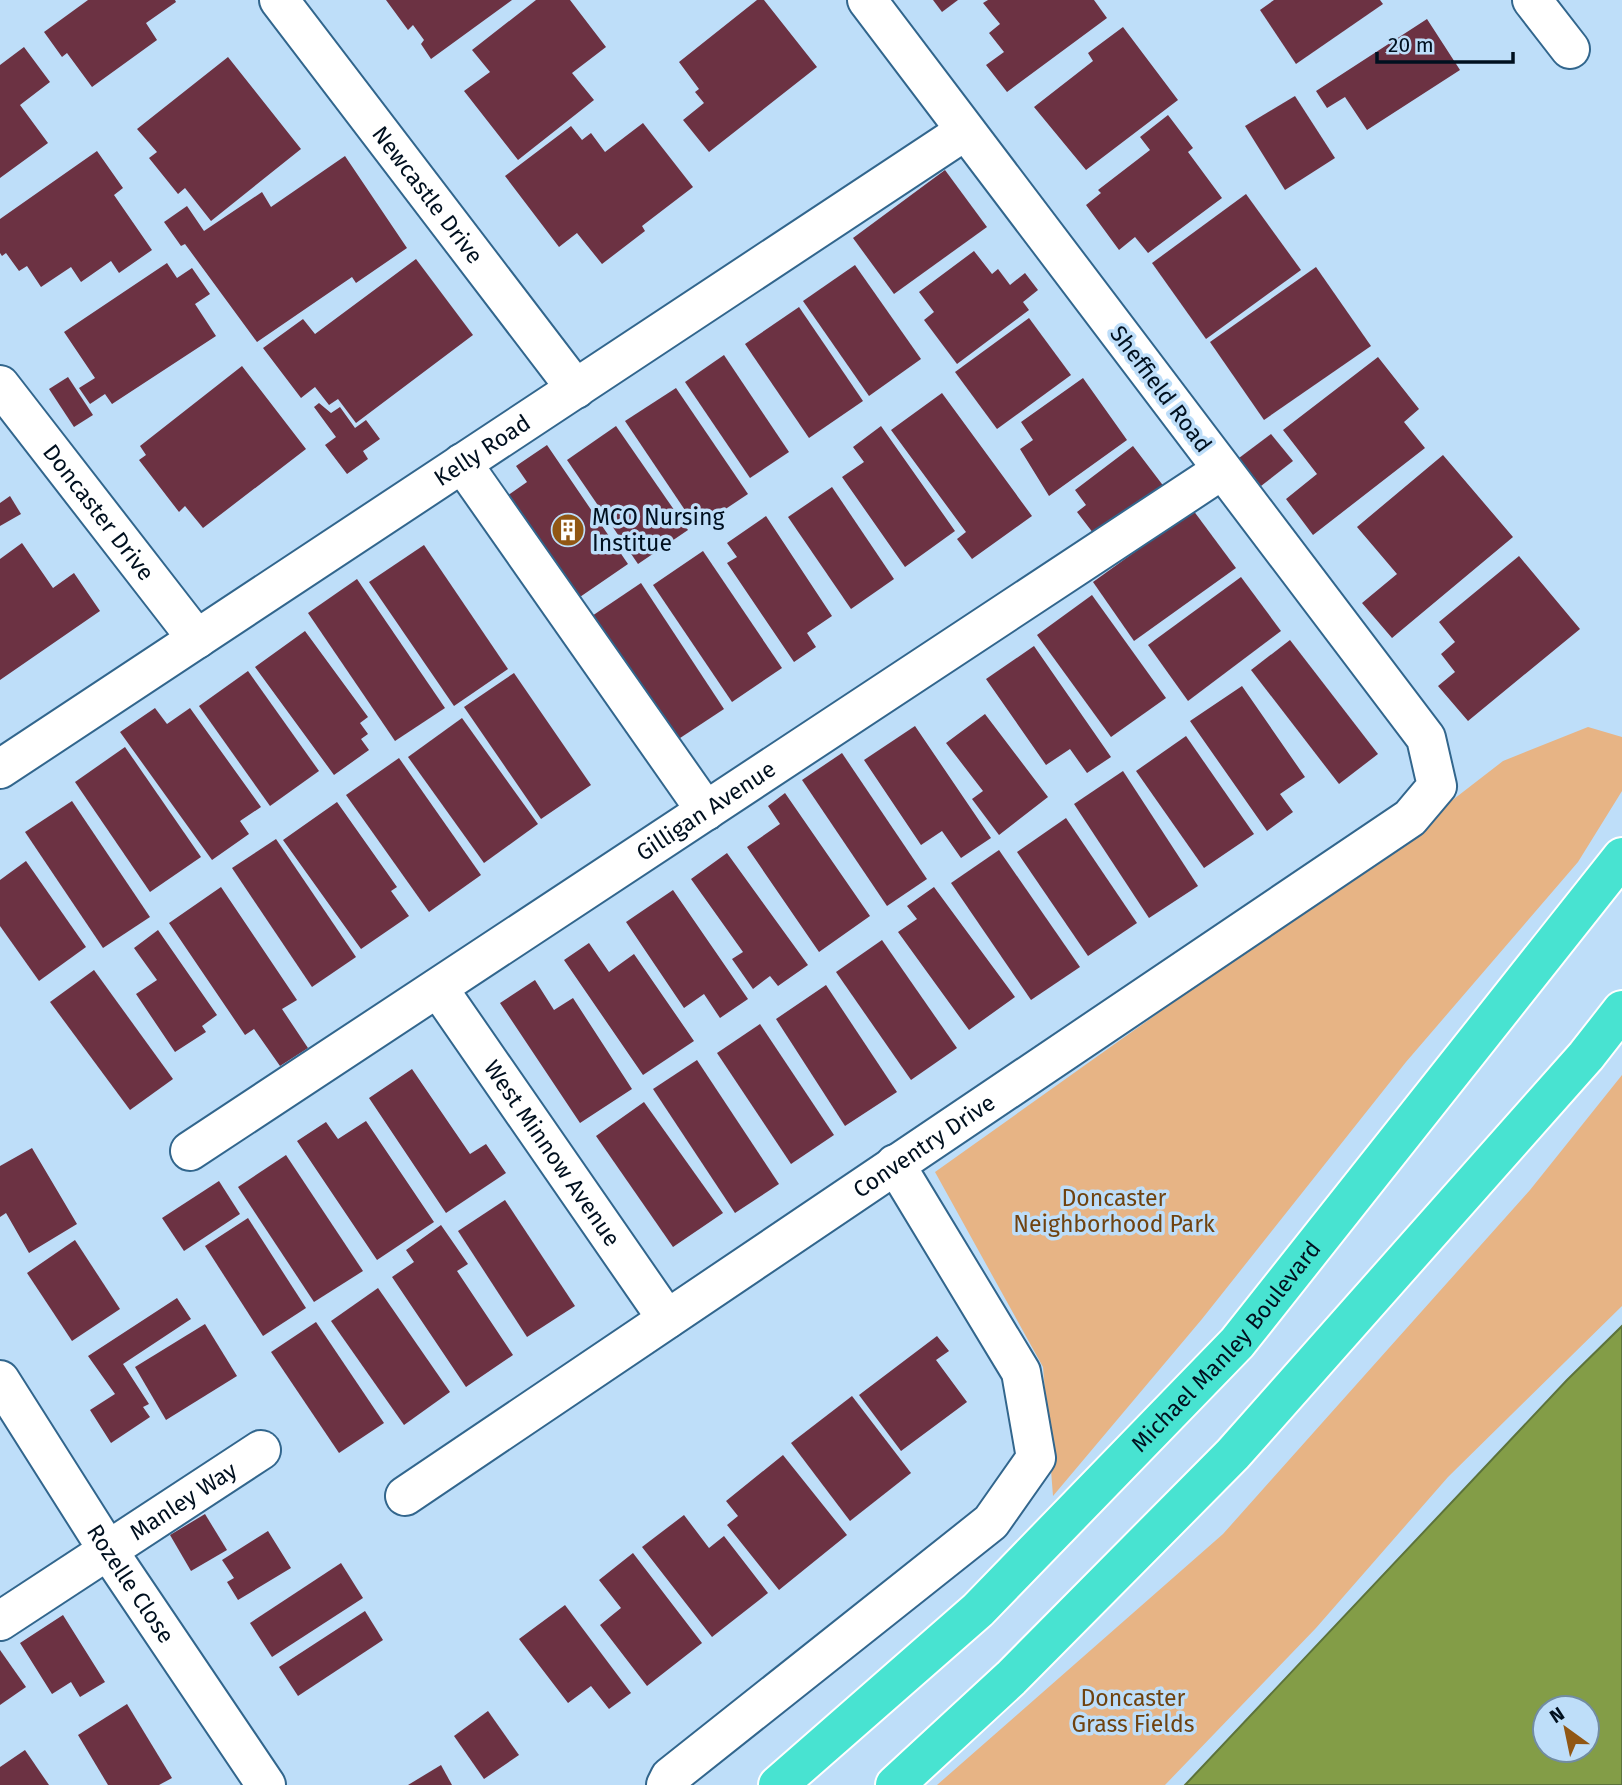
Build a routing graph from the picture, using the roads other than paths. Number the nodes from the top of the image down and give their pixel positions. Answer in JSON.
{"nodes":[{"id":1,"x":279,"y":0,"type":"edge"},
{"id":2,"x":867,"y":0,"type":"edge"},
{"id":3,"x":1532,"y":0,"type":"edge"},
{"id":4,"x":1570,"y":48,"type":"dead end"},
{"id":5,"x":965,"y":131,"type":"junction"},
{"id":6,"x":0,"y":385,"type":"edge"},
{"id":7,"x":576,"y":389,"type":"junction"},
{"id":8,"x":463,"y":463,"type":"junction"},
{"id":9,"x":1222,"y":470,"type":"junction"},
{"id":10,"x":197,"y":639,"type":"junction"},
{"id":11,"x":0,"y":769,"type":"edge"},
{"id":12,"x":1437,"y":786,"type":"joint"},
{"id":13,"x":706,"y":811,"type":"junction"},
{"id":14,"x":1622,"y":857,"type":"edge"},
{"id":15,"x":438,"y":988,"type":"junction"},
{"id":16,"x":1622,"y":1010,"type":"edge"},
{"id":17,"x":190,"y":1151,"type":"dead end"},
{"id":18,"x":895,"y":1164,"type":"junction"},
{"id":19,"x":667,"y":1319,"type":"junction"},
{"id":20,"x":0,"y":1380,"type":"edge"},
{"id":21,"x":261,"y":1450,"type":"dead end"},
{"id":22,"x":405,"y":1496,"type":"dead end"},
{"id":23,"x":109,"y":1552,"type":"junction"},
{"id":24,"x":0,"y":1621,"type":"edge"},
{"id":25,"x":266,"y":1785,"type":"edge"},
{"id":26,"x":666,"y":1785,"type":"edge"},
{"id":27,"x":778,"y":1785,"type":"edge"},
{"id":28,"x":895,"y":1785,"type":"edge"}],
"edges":[{"from":1,"to":7,"type":"street","name":"Newcastle Drive"},
{"from":2,"to":5,"type":"street","name":"Sheffield Road"},
{"from":3,"to":4,"type":"street"},
{"from":5,"to":7,"type":"street","name":"Kelly Road"},
{"from":5,"to":9,"type":"street","name":"Sheffield Road"},
{"from":6,"to":10,"type":"street","name":"Doncaster Drive"},
{"from":7,"to":8,"type":"street","name":"Kelly Road"},
{"from":8,"to":10,"type":"street","name":"Kelly Road"},
{"from":8,"to":13,"type":"street"},
{"from":9,"to":12,"type":"street","name":"Sheffield Road"},
{"from":9,"to":13,"type":"street","name":"Gilligan Avenue"},
{"from":10,"to":11,"type":"street","name":"Kelly Road"},
{"from":12,"to":18,"type":"street","name":"Conventry Drive"},
{"from":13,"to":15,"type":"street","name":"Gilligan Avenue"},
{"from":14,"to":27,"type":"highway","name":"Michael Manley Boulevard"},
{"from":15,"to":17,"type":"street","name":"Gilligan Avenue"},
{"from":15,"to":19,"type":"street","name":"West Minnow Avenue"},
{"from":16,"to":28,"type":"highway"},
{"from":18,"to":19,"type":"street","name":"Conventry Drive"},
{"from":18,"to":26,"type":"street"},
{"from":19,"to":22,"type":"street","name":"Conventry Drive"},
{"from":20,"to":23,"type":"street","name":"Rozelle Close"},
{"from":21,"to":23,"type":"street","name":"Manley Way"},
{"from":23,"to":24,"type":"street","name":"Manley Way"},
{"from":23,"to":25,"type":"street","name":"Rozelle Close"}]}
